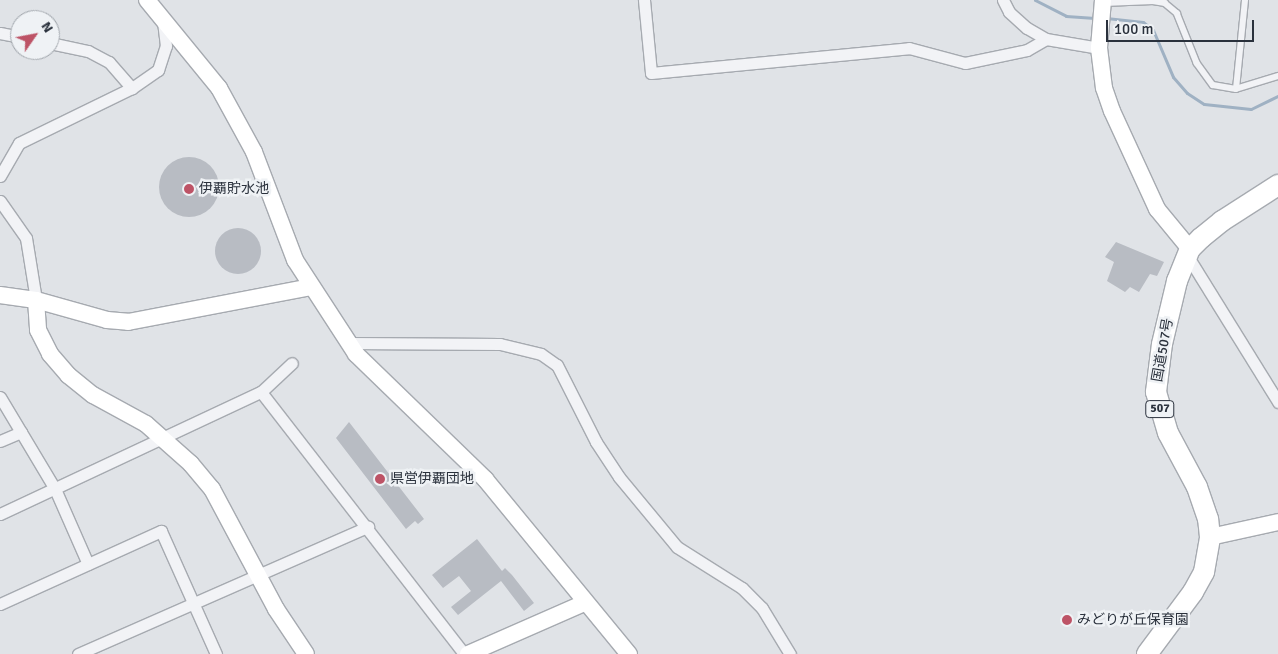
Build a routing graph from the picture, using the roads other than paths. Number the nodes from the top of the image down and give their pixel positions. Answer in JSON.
{"nodes":[{"id":1,"x":147,"y":0,"type":"edge"},
{"id":2,"x":644,"y":0,"type":"edge"},
{"id":3,"x":1003,"y":0,"type":"edge"},
{"id":4,"x":1245,"y":0,"type":"edge"},
{"id":5,"x":1103,"y":3,"type":"edge"},
{"id":6,"x":163,"y":20,"type":"junction"},
{"id":7,"x":1046,"y":39,"type":"junction"},
{"id":8,"x":1099,"y":40,"type":"junction"},
{"id":9,"x":60,"y":45,"type":"edge"},
{"id":10,"x":1278,"y":76,"type":"edge"},
{"id":11,"x":132,"y":88,"type":"junction"},
{"id":12,"x":1236,"y":89,"type":"junction"},
{"id":13,"x":0,"y":176,"type":"edge"},
{"id":14,"x":1278,"y":185,"type":"edge"},
{"id":15,"x":0,"y":201,"type":"edge"},
{"id":16,"x":1188,"y":252,"type":"junction"},
{"id":17,"x":312,"y":287,"type":"junction"},
{"id":18,"x":0,"y":295,"type":"edge"},
{"id":19,"x":36,"y":300,"type":"junction"},
{"id":20,"x":349,"y":343,"type":"junction"},
{"id":21,"x":292,"y":364,"type":"dead end"},
{"id":22,"x":260,"y":392,"type":"junction"},
{"id":23,"x":0,"y":397,"type":"edge"},
{"id":24,"x":1278,"y":402,"type":"edge"},
{"id":25,"x":21,"y":432,"type":"junction"},
{"id":26,"x":165,"y":440,"type":"junction"},
{"id":27,"x":0,"y":441,"type":"edge"},
{"id":28,"x":55,"y":489,"type":"junction"},
{"id":29,"x":0,"y":514,"type":"edge"},
{"id":30,"x":1278,"y":522,"type":"edge"},
{"id":31,"x":368,"y":527,"type":"junction"},
{"id":32,"x":1210,"y":537,"type":"junction"},
{"id":33,"x":88,"y":564,"type":"junction"},
{"id":34,"x":257,"y":574,"type":"junction"},
{"id":35,"x":192,"y":602,"type":"junction"},
{"id":36,"x":584,"y":603,"type":"junction"},
{"id":37,"x":0,"y":604,"type":"edge"},
{"id":38,"x":78,"y":654,"type":"edge"},
{"id":39,"x":216,"y":654,"type":"edge"},
{"id":40,"x":306,"y":654,"type":"edge"},
{"id":41,"x":466,"y":654,"type":"edge"},
{"id":42,"x":629,"y":654,"type":"edge"},
{"id":43,"x":790,"y":654,"type":"edge"},
{"id":44,"x":1147,"y":654,"type":"edge"}],
"edges":[{"from":1,"to":6,"type":"street"},
{"from":2,"to":7,"type":"street"},
{"from":3,"to":7,"type":"street"},
{"from":4,"to":12,"type":"lane"},
{"from":5,"to":8,"type":"street"},
{"from":5,"to":12,"type":"lane"},
{"from":6,"to":11,"type":"street"},
{"from":6,"to":17,"type":"street"},
{"from":7,"to":8,"type":"street"},
{"from":8,"to":16,"type":"street"},
{"from":9,"to":11,"type":"street"},
{"from":10,"to":12,"type":"lane"},
{"from":11,"to":13,"type":"street"},
{"from":14,"to":16,"type":"highway","name":"国道507号","number":"507"},
{"from":15,"to":19,"type":"street"},
{"from":16,"to":24,"type":"street"},
{"from":16,"to":32,"type":"highway","name":"国道507号","number":"507"},
{"from":17,"to":19,"type":"street"},
{"from":17,"to":20,"type":"street"},
{"from":18,"to":19,"type":"street"},
{"from":19,"to":26,"type":"street"},
{"from":20,"to":36,"type":"street"},
{"from":20,"to":43,"type":"street"},
{"from":21,"to":22,"type":"street"},
{"from":22,"to":26,"type":"street"},
{"from":22,"to":31,"type":"street"},
{"from":23,"to":25,"type":"street"},
{"from":25,"to":27,"type":"street"},
{"from":25,"to":28,"type":"street"},
{"from":26,"to":28,"type":"street"},
{"from":26,"to":34,"type":"street"},
{"from":28,"to":29,"type":"street"},
{"from":28,"to":33,"type":"street"},
{"from":30,"to":32,"type":"street"},
{"from":31,"to":34,"type":"street"},
{"from":31,"to":41,"type":"street"},
{"from":32,"to":44,"type":"highway","name":"国道507号","number":"507"},
{"from":33,"to":35,"type":"street"},
{"from":33,"to":37,"type":"street"},
{"from":34,"to":35,"type":"street"},
{"from":34,"to":40,"type":"street"},
{"from":35,"to":38,"type":"street"},
{"from":35,"to":39,"type":"street"},
{"from":36,"to":41,"type":"street"},
{"from":36,"to":42,"type":"street"}]}
